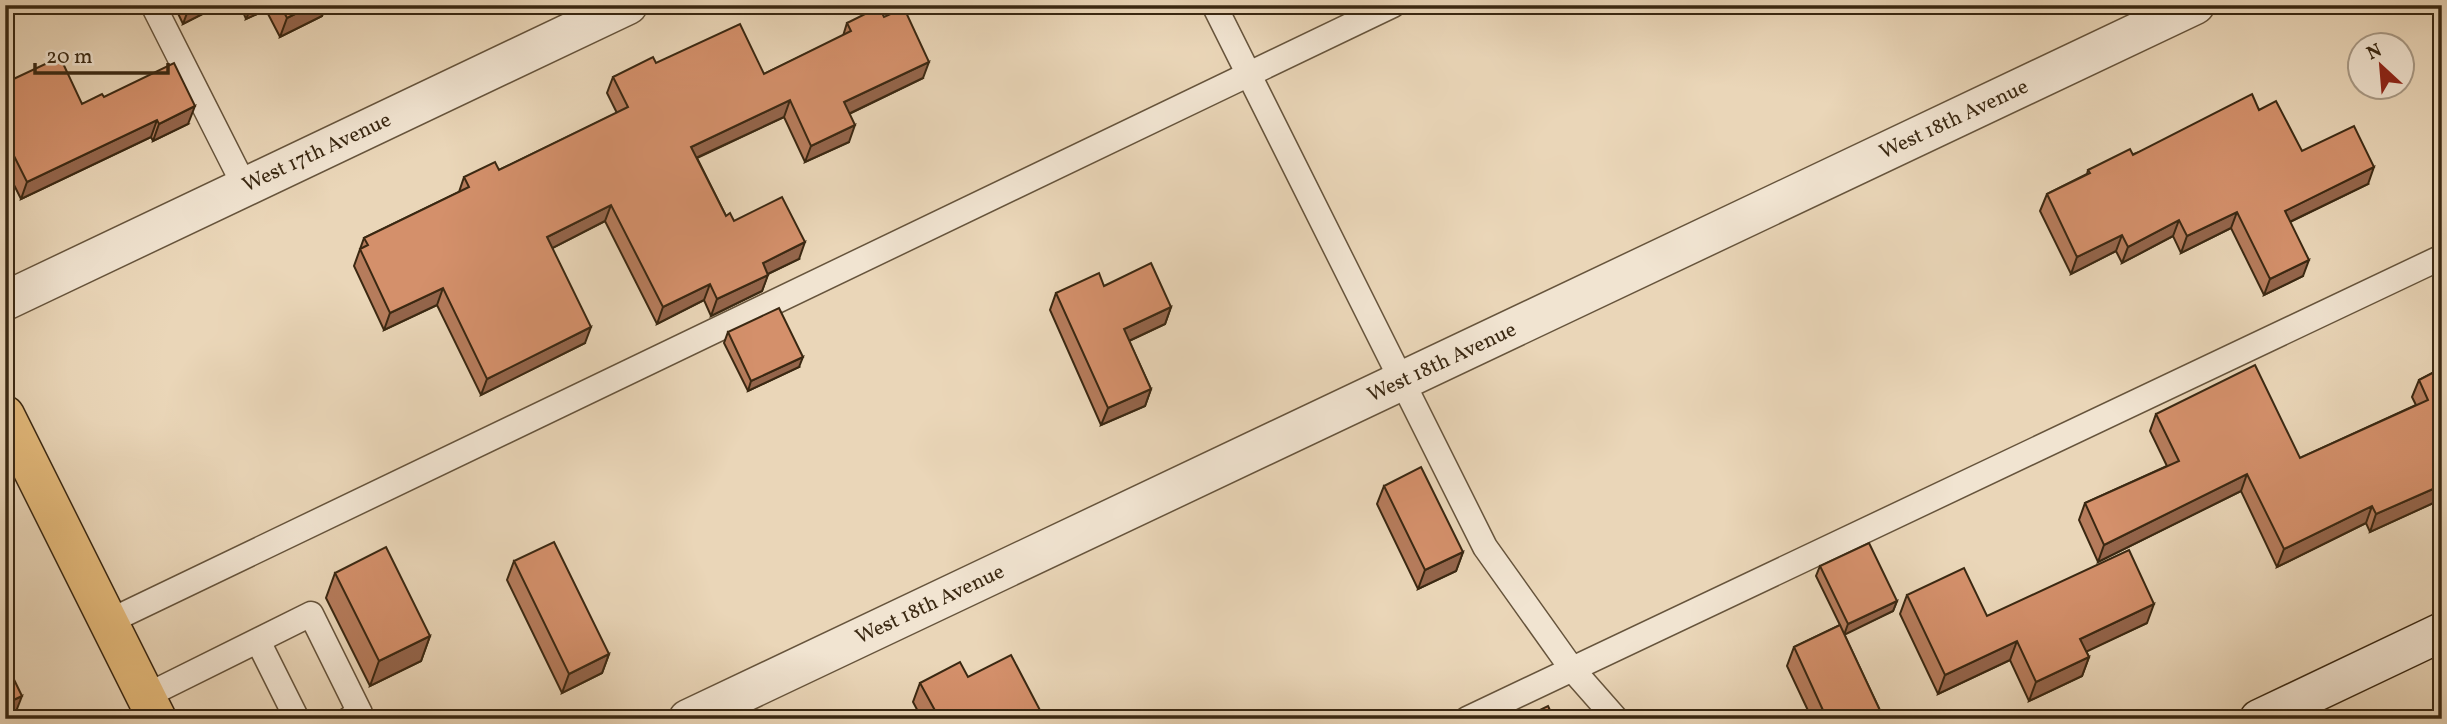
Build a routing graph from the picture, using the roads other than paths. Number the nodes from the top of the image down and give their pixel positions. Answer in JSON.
{"nodes":[{"id":1,"x":153,"y":5,"type":"edge"},
{"id":2,"x":628,"y":5,"type":"edge"},
{"id":3,"x":1214,"y":5,"type":"edge"},
{"id":4,"x":1394,"y":5,"type":"edge"},
{"id":5,"x":2195,"y":5,"type":"edge"},
{"id":6,"x":1248,"y":74,"type":"junction"},
{"id":7,"x":244,"y":187,"type":"junction"},
{"id":8,"x":2442,"y":257,"type":"edge"},
{"id":9,"x":5,"y":301,"type":"edge"},
{"id":10,"x":1402,"y":382,"type":"junction"},
{"id":11,"x":5,"y":415,"type":"edge"},
{"id":12,"x":108,"y":622,"type":"junction"},
{"id":13,"x":2442,"y":632,"type":"edge"},
{"id":14,"x":258,"y":641,"type":"junction"},
{"id":15,"x":1572,"y":669,"type":"junction"},
{"id":16,"x":151,"y":707,"type":"edge"},
{"id":17,"x":297,"y":719,"type":"edge"},
{"id":18,"x":349,"y":719,"type":"edge"},
{"id":19,"x":688,"y":719,"type":"edge"},
{"id":20,"x":1467,"y":719,"type":"edge"},
{"id":21,"x":1616,"y":719,"type":"edge"},
{"id":22,"x":2259,"y":719,"type":"edge"}],
"edges":[{"from":1,"to":7,"type":"lane"},
{"from":2,"to":7,"type":"street","name":"West 17th Avenue"},
{"from":3,"to":6,"type":"lane"},
{"from":4,"to":6,"type":"lane"},
{"from":5,"to":10,"type":"street","name":"West 18th Avenue"},
{"from":6,"to":10,"type":"lane"},
{"from":6,"to":12,"type":"lane"},
{"from":7,"to":9,"type":"street","name":"West 17th Avenue"},
{"from":8,"to":15,"type":"lane"},
{"from":10,"to":15,"type":"lane"},
{"from":10,"to":19,"type":"street","name":"West 18th Avenue"},
{"from":11,"to":12,"type":"main road"},
{"from":12,"to":16,"type":"main road"},
{"from":13,"to":22,"type":"street"},
{"from":14,"to":16,"type":"lane"},
{"from":14,"to":17,"type":"lane"},
{"from":14,"to":18,"type":"lane"},
{"from":15,"to":20,"type":"lane"},
{"from":15,"to":21,"type":"lane"}]}
